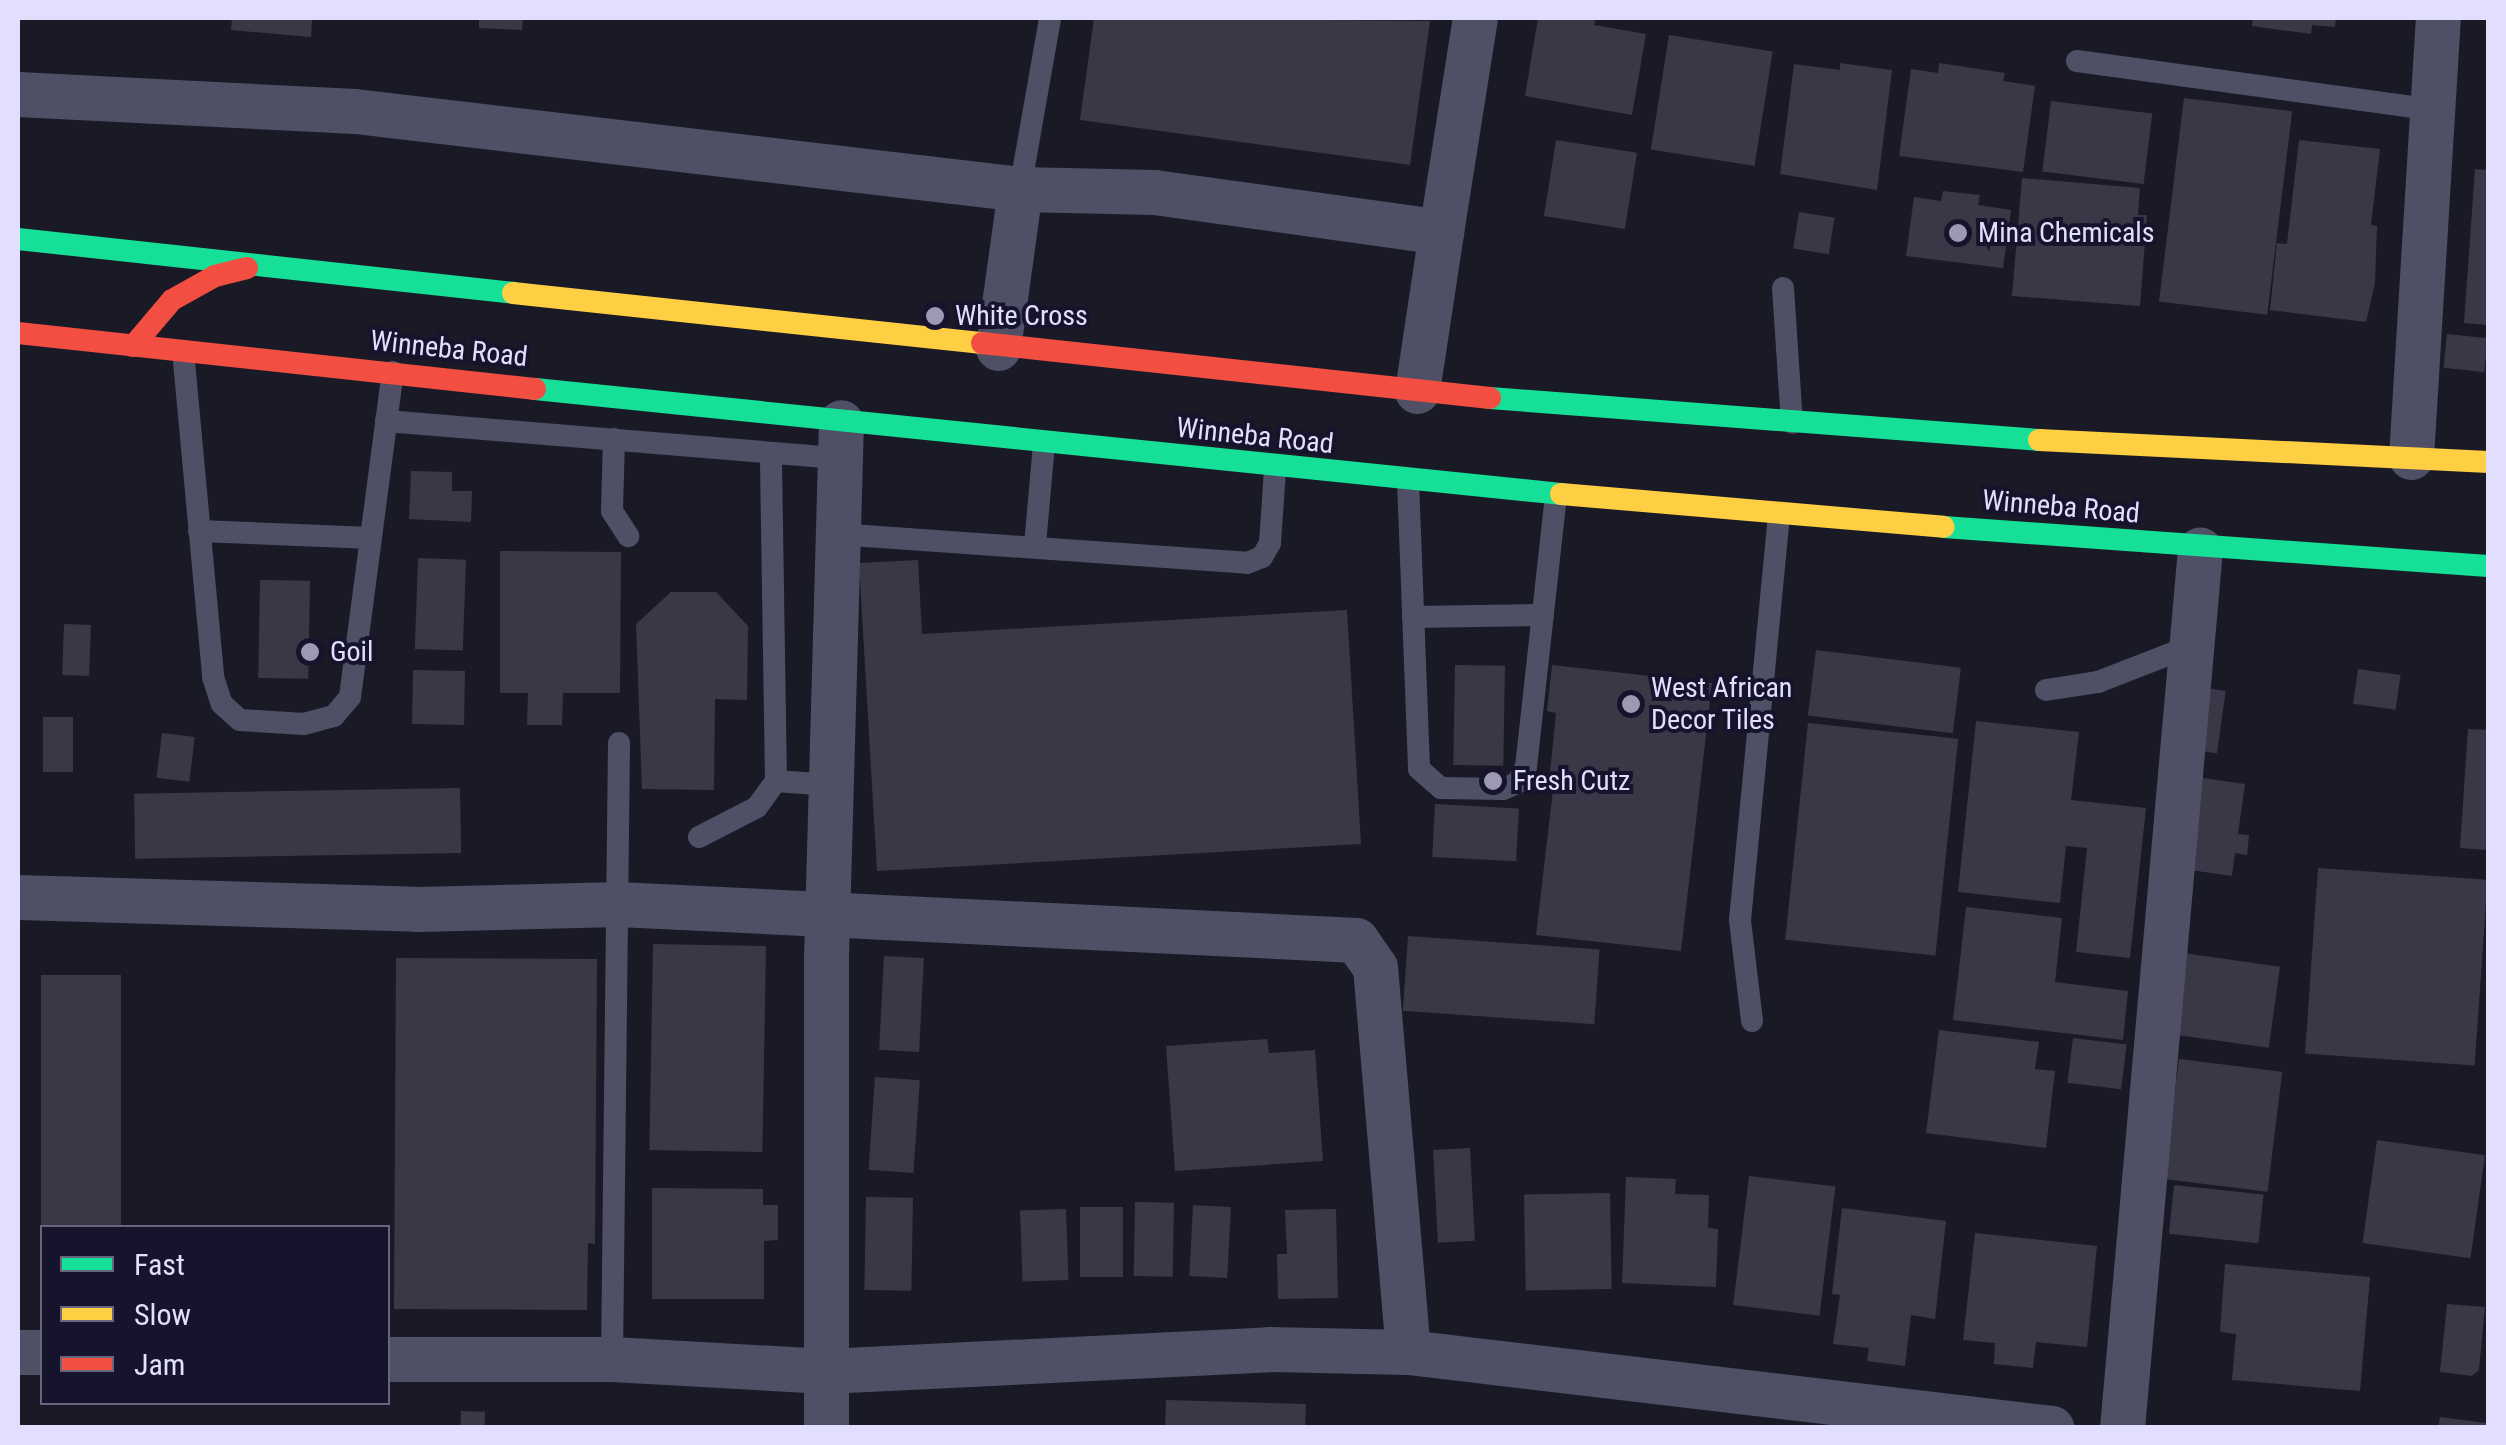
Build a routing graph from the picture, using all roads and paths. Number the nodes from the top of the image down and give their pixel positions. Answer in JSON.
{"nodes":[{"id":1,"x":1050,"y":18,"type":"edge"},
{"id":2,"x":1475,"y":18,"type":"edge"},
{"id":3,"x":2438,"y":18,"type":"edge"},
{"id":4,"x":2077,"y":61,"type":"dead end"},
{"id":5,"x":18,"y":94,"type":"edge"},
{"id":6,"x":2436,"y":110,"type":"junction"},
{"id":7,"x":1020,"y":188,"type":"junction"},
{"id":8,"x":1441,"y":232,"type":"junction"},
{"id":9,"x":18,"y":239,"type":"edge"},
{"id":10,"x":254,"y":266,"type":"junction"},
{"id":11,"x":1783,"y":288,"type":"dead end"},
{"id":12,"x":18,"y":333,"type":"edge"},
{"id":13,"x":133,"y":346,"type":"junction"},
{"id":14,"x":998,"y":348,"type":"junction"},
{"id":15,"x":183,"y":352,"type":"junction"},
{"id":16,"x":393,"y":372,"type":"junction"},
{"id":17,"x":1417,"y":390,"type":"junction"},
{"id":18,"x":386,"y":421,"type":"junction"},
{"id":19,"x":1792,"y":422,"type":"junction"},
{"id":20,"x":614,"y":440,"type":"junction"},
{"id":21,"x":840,"y":440,"type":"junction"},
{"id":22,"x":1044,"y":444,"type":"junction"},
{"id":23,"x":771,"y":453,"type":"junction"},
{"id":24,"x":2411,"y":458,"type":"junction"},
{"id":25,"x":2488,"y":462,"type":"edge"},
{"id":26,"x":1275,"y":470,"type":"junction"},
{"id":27,"x":1408,"y":481,"type":"junction"},
{"id":28,"x":1556,"y":496,"type":"junction"},
{"id":29,"x":1779,"y":514,"type":"junction"},
{"id":30,"x":200,"y":531,"type":"junction"},
{"id":31,"x":838,"y":534,"type":"junction"},
{"id":32,"x":628,"y":536,"type":"dead end"},
{"id":33,"x":371,"y":538,"type":"junction"},
{"id":34,"x":1035,"y":545,"type":"junction"},
{"id":35,"x":2200,"y":548,"type":"junction"},
{"id":36,"x":2488,"y":566,"type":"edge"},
{"id":37,"x":1543,"y":615,"type":"junction"},
{"id":38,"x":1413,"y":617,"type":"junction"},
{"id":39,"x":2191,"y":646,"type":"junction"},
{"id":40,"x":2046,"y":690,"type":"dead end"},
{"id":41,"x":619,"y":744,"type":"dead end"},
{"id":42,"x":776,"y":780,"type":"junction"},
{"id":43,"x":830,"y":785,"type":"junction"},
{"id":44,"x":699,"y":837,"type":"dead end"},
{"id":45,"x":18,"y":898,"type":"edge"},
{"id":46,"x":618,"y":904,"type":"junction"},
{"id":47,"x":830,"y":916,"type":"junction"},
{"id":48,"x":1752,"y":1021,"type":"dead end"},
{"id":49,"x":1408,"y":1352,"type":"junction"},
{"id":50,"x":390,"y":1359,"type":"edge"},
{"id":51,"x":612,"y":1359,"type":"junction"},
{"id":52,"x":826,"y":1371,"type":"junction"},
{"id":53,"x":826,"y":1428,"type":"edge"},
{"id":54,"x":2052,"y":1428,"type":"edge"},
{"id":55,"x":2122,"y":1428,"type":"edge"}],
"edges":[{"from":1,"to":7,"type":"lane"},
{"from":2,"to":8,"type":"street"},
{"from":3,"to":6,"type":"street"},
{"from":4,"to":6,"type":"lane"},
{"from":5,"to":7,"type":"street"},
{"from":6,"to":24,"type":"street"},
{"from":7,"to":8,"type":"street"},
{"from":7,"to":14,"type":"street"},
{"from":8,"to":17,"type":"street"},
{"from":9,"to":10,"type":"highway"},
{"from":10,"to":13,"type":"highway"},
{"from":10,"to":14,"type":"highway"},
{"from":11,"to":19,"type":"lane"},
{"from":12,"to":13,"type":"highway","name":"Winneba Road"},
{"from":13,"to":15,"type":"highway","name":"Winneba Road"},
{"from":14,"to":17,"type":"highway"},
{"from":15,"to":16,"type":"highway","name":"Winneba Road"},
{"from":15,"to":30,"type":"lane"},
{"from":16,"to":18,"type":"lane"},
{"from":16,"to":21,"type":"highway","name":"Winneba Road"},
{"from":17,"to":19,"type":"highway"},
{"from":18,"to":20,"type":"lane"},
{"from":18,"to":33,"type":"lane"},
{"from":19,"to":24,"type":"highway"},
{"from":20,"to":23,"type":"lane"},
{"from":20,"to":32,"type":"lane"},
{"from":21,"to":22,"type":"highway","name":"Winneba Road"},
{"from":21,"to":23,"type":"lane"},
{"from":21,"to":31,"type":"street"},
{"from":22,"to":26,"type":"highway","name":"Winneba Road"},
{"from":22,"to":34,"type":"lane"},
{"from":23,"to":42,"type":"lane"},
{"from":24,"to":25,"type":"highway"},
{"from":26,"to":27,"type":"highway","name":"Winneba Road"},
{"from":26,"to":34,"type":"lane"},
{"from":27,"to":28,"type":"highway","name":"Winneba Road"},
{"from":27,"to":38,"type":"lane"},
{"from":28,"to":29,"type":"highway","name":"Winneba Road"},
{"from":28,"to":37,"type":"lane"},
{"from":29,"to":35,"type":"highway","name":"Winneba Road"},
{"from":29,"to":48,"type":"lane"},
{"from":30,"to":33,"type":"lane"},
{"from":30,"to":33,"type":"lane"},
{"from":31,"to":34,"type":"lane"},
{"from":31,"to":43,"type":"street"},
{"from":35,"to":36,"type":"highway","name":"Winneba Road"},
{"from":35,"to":39,"type":"street"},
{"from":37,"to":38,"type":"lane"},
{"from":37,"to":38,"type":"lane"},
{"from":39,"to":40,"type":"lane"},
{"from":39,"to":55,"type":"street"},
{"from":41,"to":46,"type":"lane"},
{"from":42,"to":43,"type":"lane"},
{"from":42,"to":44,"type":"lane"},
{"from":43,"to":47,"type":"street"},
{"from":45,"to":46,"type":"street"},
{"from":46,"to":47,"type":"street"},
{"from":46,"to":51,"type":"lane"},
{"from":47,"to":49,"type":"street"},
{"from":47,"to":52,"type":"street"},
{"from":49,"to":52,"type":"street"},
{"from":49,"to":54,"type":"street"},
{"from":50,"to":51,"type":"street"},
{"from":51,"to":52,"type":"street"},
{"from":52,"to":53,"type":"street"}]}
